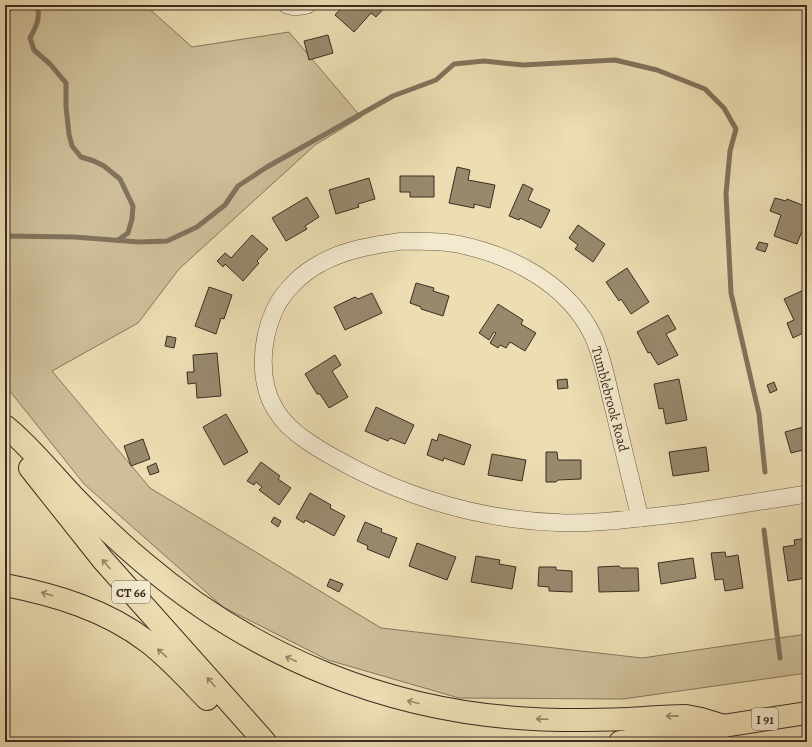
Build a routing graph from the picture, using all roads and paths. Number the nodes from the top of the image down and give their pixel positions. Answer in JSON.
{"nodes":[{"id":1,"x":287,"y":5,"type":"edge"},
{"id":2,"x":307,"y":5,"type":"edge"},
{"id":3,"x":5,"y":426,"type":"edge"},
{"id":4,"x":5,"y":435,"type":"edge"},
{"id":5,"x":807,"y":494,"type":"edge"},
{"id":6,"x":640,"y":518,"type":"junction"},
{"id":7,"x":5,"y":585,"type":"edge"},
{"id":8,"x":807,"y":713,"type":"edge"},
{"id":9,"x":724,"y":726,"type":"junction"},
{"id":10,"x":247,"y":742,"type":"edge"},
{"id":11,"x":265,"y":742,"type":"edge"},
{"id":12,"x":620,"y":742,"type":"edge"}],
"edges":[{"from":1,"to":2,"type":"street"},
{"from":9,"to":3,"type":"highway","one_way":true},
{"from":11,"to":4,"type":"highway","number":"CT 66","one_way":true},
{"from":5,"to":6,"type":"street","name":"Tumblebrook Road"},
{"from":6,"to":6,"type":"street","name":"Tumblebrook Road"},
{"from":10,"to":7,"type":"highway","one_way":true},
{"from":8,"to":9,"type":"highway","number":"I 91"},
{"from":9,"to":12,"type":"highway","number":"I 91"}]}
